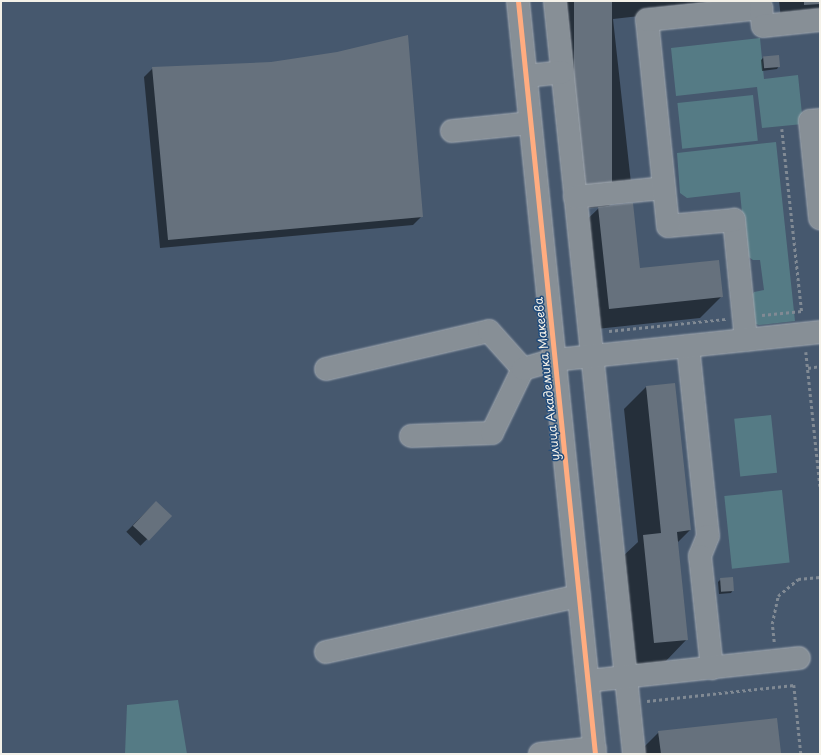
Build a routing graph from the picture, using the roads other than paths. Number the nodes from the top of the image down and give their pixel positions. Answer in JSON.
{"nodes":[{"id":1,"x":518,"y":1,"type":"edge"},
{"id":2,"x":555,"y":1,"type":"edge"},
{"id":3,"x":820,"y":20,"type":"edge"},
{"id":4,"x":562,"y":72,"type":"junction"},
{"id":5,"x":526,"y":76,"type":"junction"},
{"id":6,"x":820,"y":120,"type":"edge"},
{"id":7,"x":530,"y":123,"type":"junction"},
{"id":8,"x":452,"y":131,"type":"dead end"},
{"id":9,"x":664,"y":188,"type":"junction"},
{"id":10,"x":575,"y":197,"type":"junction"},
{"id":11,"x":820,"y":218,"type":"edge"},
{"id":12,"x":812,"y":333,"type":"edge"},
{"id":13,"x":746,"y":340,"type":"junction"},
{"id":14,"x":688,"y":346,"type":"junction"},
{"id":15,"x":592,"y":356,"type":"junction"},
{"id":16,"x":555,"y":360,"type":"junction"},
{"id":17,"x":326,"y":369,"type":"dead end"},
{"id":18,"x":523,"y":369,"type":"junction"},
{"id":19,"x":411,"y":436,"type":"dead end"},
{"id":20,"x":579,"y":596,"type":"junction"},
{"id":21,"x":326,"y":652,"type":"dead end"},
{"id":22,"x":799,"y":658,"type":"dead end"},
{"id":23,"x":712,"y":668,"type":"junction"},
{"id":24,"x":626,"y":677,"type":"junction"},
{"id":25,"x":588,"y":681,"type":"junction"},
{"id":26,"x":595,"y":751,"type":"edge"},
{"id":27,"x":540,"y":754,"type":"edge"},
{"id":28,"x":634,"y":754,"type":"edge"}],
"edges":[{"from":1,"to":5,"type":"street","name":"улица Академика Макеева"},
{"from":2,"to":4,"type":"street"},
{"from":3,"to":9,"type":"street"},
{"from":4,"to":5,"type":"street"},
{"from":4,"to":10,"type":"street"},
{"from":5,"to":7,"type":"street","name":"улица Академика Макеева"},
{"from":6,"to":11,"type":"street"},
{"from":7,"to":8,"type":"street"},
{"from":7,"to":16,"type":"street","name":"улица Академика Макеева"},
{"from":9,"to":10,"type":"street"},
{"from":9,"to":13,"type":"street"},
{"from":10,"to":15,"type":"street"},
{"from":12,"to":13,"type":"street"},
{"from":13,"to":14,"type":"street"},
{"from":14,"to":15,"type":"street"},
{"from":14,"to":23,"type":"street"},
{"from":15,"to":16,"type":"street"},
{"from":15,"to":24,"type":"street"},
{"from":16,"to":18,"type":"street"},
{"from":16,"to":20,"type":"street","name":"улица Академика Макеева"},
{"from":17,"to":18,"type":"street"},
{"from":18,"to":19,"type":"street"},
{"from":20,"to":21,"type":"street"},
{"from":20,"to":25,"type":"street","name":"улица Академика Макеева"},
{"from":22,"to":23,"type":"street"},
{"from":23,"to":24,"type":"street"},
{"from":24,"to":25,"type":"street"},
{"from":24,"to":28,"type":"street"},
{"from":25,"to":26,"type":"street","name":"улица Академика Макеева"},
{"from":26,"to":27,"type":"street"}]}
